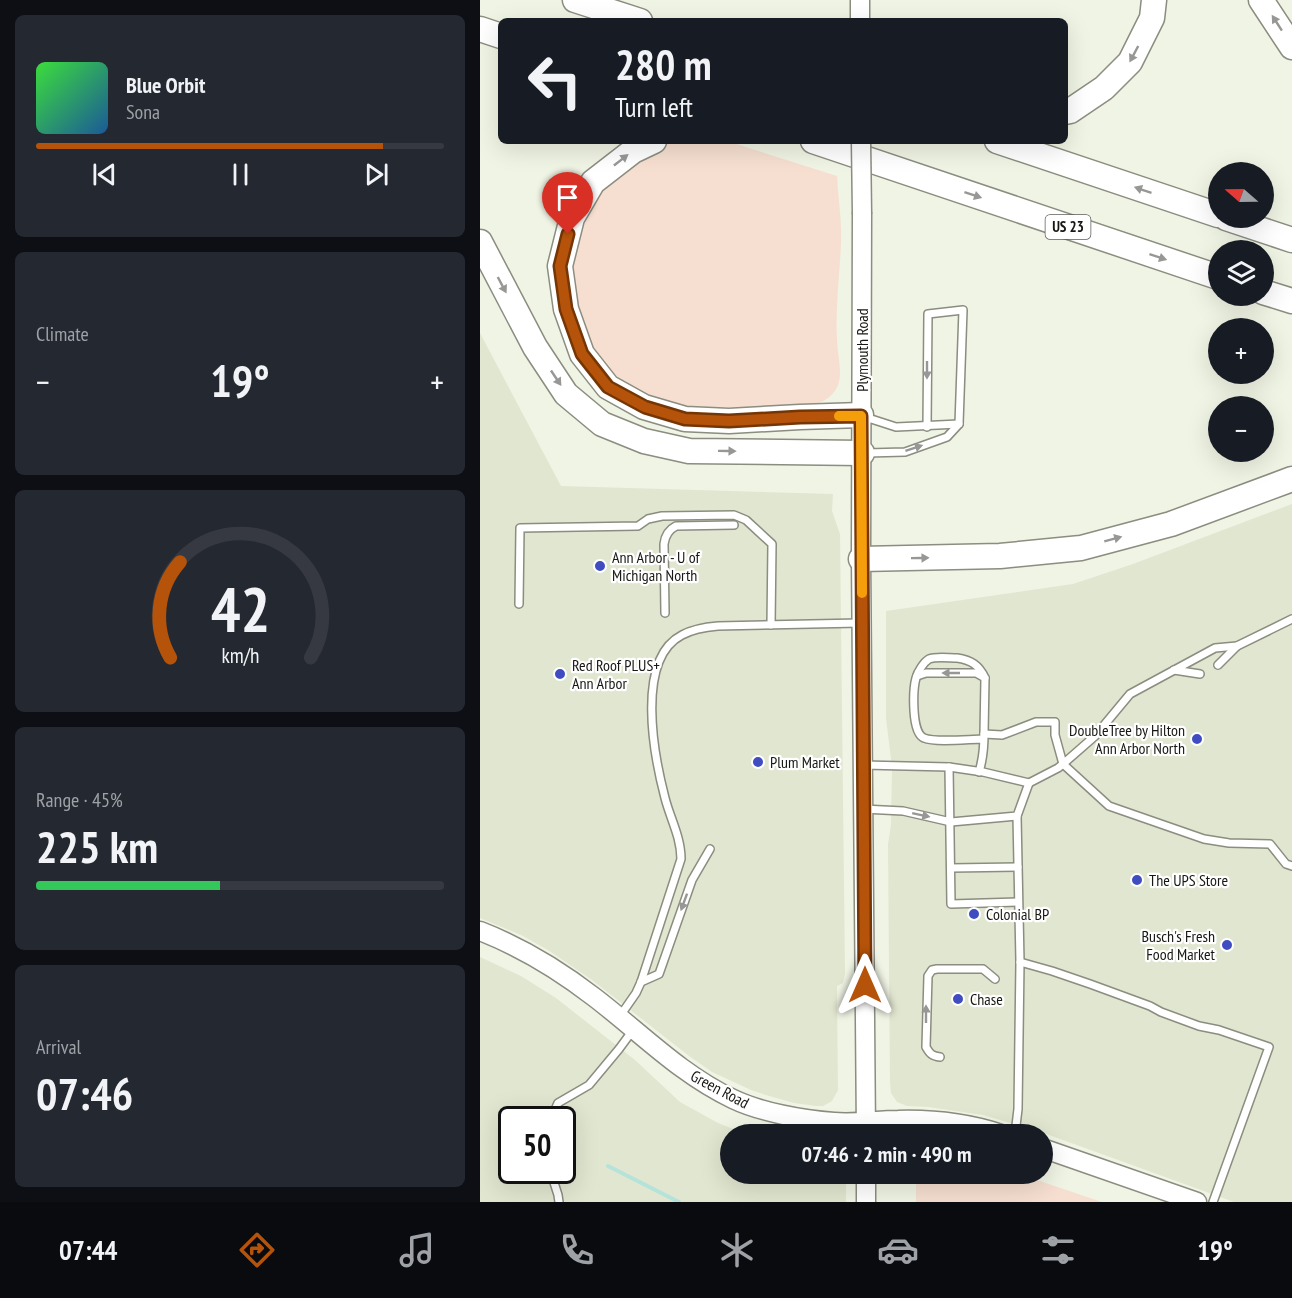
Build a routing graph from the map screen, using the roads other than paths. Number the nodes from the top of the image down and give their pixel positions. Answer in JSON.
{"nodes":[{"id":1,"x":575,"y":0,"type":"edge"},
{"id":2,"x":860,"y":0,"type":"edge"},
{"id":3,"x":1154,"y":0,"type":"edge"},
{"id":4,"x":1261,"y":0,"type":"edge"},
{"id":5,"x":631,"y":18,"type":"edge"},
{"id":6,"x":860,"y":18,"type":"edge"},
{"id":7,"x":480,"y":29,"type":"edge"},
{"id":8,"x":498,"y":35,"type":"edge"},
{"id":9,"x":1292,"y":47,"type":"edge"},
{"id":10,"x":1068,"y":111,"type":"edge"},
{"id":11,"x":648,"y":144,"type":"edge"},
{"id":12,"x":822,"y":144,"type":"edge"},
{"id":13,"x":861,"y":144,"type":"edge"},
{"id":14,"x":1007,"y":144,"type":"edge"},
{"id":15,"x":1208,"y":212,"type":"edge"},
{"id":16,"x":1256,"y":228,"type":"edge"},
{"id":17,"x":1292,"y":240,"type":"edge"},
{"id":18,"x":480,"y":242,"type":"edge"},
{"id":19,"x":1208,"y":274,"type":"edge"},
{"id":20,"x":1274,"y":295,"type":"edge"},
{"id":21,"x":1292,"y":301,"type":"edge"},
{"id":22,"x":861,"y":416,"type":"junction"},
{"id":23,"x":959,"y":424,"type":"junction"},
{"id":24,"x":927,"y":426,"type":"junction"},
{"id":25,"x":862,"y":453,"type":"junction"},
{"id":26,"x":1292,"y":479,"type":"edge"},
{"id":27,"x":734,"y":525,"type":"dead end"},
{"id":28,"x":861,"y":559,"type":"junction"},
{"id":29,"x":519,"y":604,"type":"dead end"},
{"id":30,"x":665,"y":613,"type":"dead end"},
{"id":31,"x":1292,"y":619,"type":"edge"},
{"id":32,"x":862,"y":623,"type":"junction"},
{"id":33,"x":771,"y":625,"type":"junction"},
{"id":34,"x":1237,"y":646,"type":"junction"},
{"id":35,"x":1218,"y":665,"type":"dead end"},
{"id":36,"x":1174,"y":670,"type":"junction"},
{"id":37,"x":1200,"y":674,"type":"dead end"},
{"id":38,"x":916,"y":676,"type":"junction"},
{"id":39,"x":985,"y":678,"type":"junction"},
{"id":40,"x":984,"y":737,"type":"junction"},
{"id":41,"x":1063,"y":764,"type":"junction"},
{"id":42,"x":863,"y":765,"type":"junction"},
{"id":43,"x":949,"y":767,"type":"junction"},
{"id":44,"x":979,"y":772,"type":"junction"},
{"id":45,"x":1029,"y":783,"type":"junction"},
{"id":46,"x":863,"y":809,"type":"junction"},
{"id":47,"x":1017,"y":816,"type":"junction"},
{"id":48,"x":951,"y":822,"type":"junction"},
{"id":49,"x":710,"y":849,"type":"dead end"},
{"id":50,"x":1292,"y":866,"type":"edge"},
{"id":51,"x":1018,"y":867,"type":"junction"},
{"id":52,"x":951,"y":868,"type":"junction"},
{"id":53,"x":1018,"y":902,"type":"junction"},
{"id":54,"x":480,"y":931,"type":"edge"},
{"id":55,"x":1020,"y":962,"type":"junction"},
{"id":56,"x":995,"y":979,"type":"dead end"},
{"id":57,"x":641,"y":982,"type":"junction"},
{"id":58,"x":619,"y":1017,"type":"junction"},
{"id":59,"x":633,"y":1029,"type":"junction"},
{"id":60,"x":940,"y":1057,"type":"dead end"},
{"id":61,"x":557,"y":1106,"type":"edge"},
{"id":62,"x":845,"y":1124,"type":"edge"},
{"id":63,"x":866,"y":1124,"type":"edge"},
{"id":64,"x":883,"y":1124,"type":"edge"},
{"id":65,"x":958,"y":1124,"type":"edge"},
{"id":66,"x":1016,"y":1124,"type":"edge"},
{"id":67,"x":1053,"y":1152,"type":"edge"},
{"id":68,"x":553,"y":1184,"type":"edge"},
{"id":69,"x":866,"y":1184,"type":"edge"},
{"id":70,"x":559,"y":1202,"type":"edge"},
{"id":71,"x":867,"y":1202,"type":"edge"},
{"id":72,"x":1197,"y":1202,"type":"edge"},
{"id":73,"x":1213,"y":1202,"type":"edge"}],
"edges":[{"from":1,"to":5,"type":"highway"},
{"from":2,"to":6,"type":"main road"},
{"from":3,"to":10,"type":"highway","one_way":true},
{"from":9,"to":4,"type":"highway","one_way":true},
{"from":7,"to":8,"type":"highway"},
{"from":22,"to":11,"type":"highway","one_way":true},
{"from":12,"to":19,"type":"highway","number":"US 23","one_way":true},
{"from":13,"to":22,"type":"main road","name":"Plymouth Road","bridge":true},
{"from":15,"to":14,"type":"highway","one_way":true},
{"from":16,"to":17,"type":"highway"},
{"from":18,"to":25,"type":"highway","one_way":true},
{"from":20,"to":21,"type":"highway"},
{"from":22,"to":24,"type":"lane"},
{"from":22,"to":25,"type":"main road","name":"Plymouth Road"},
{"from":23,"to":24,"type":"lane"},
{"from":23,"to":24,"type":"lane","one_way":true},
{"from":25,"to":23,"type":"lane","one_way":true},
{"from":25,"to":28,"type":"main road","name":"Plymouth Road"},
{"from":28,"to":26,"type":"highway","one_way":true},
{"from":27,"to":30,"type":"lane"},
{"from":28,"to":32,"type":"main road","name":"Plymouth Road"},
{"from":29,"to":33,"type":"lane"},
{"from":31,"to":34,"type":"lane"},
{"from":32,"to":33,"type":"lane"},
{"from":32,"to":42,"type":"main road","name":"Plymouth Road"},
{"from":33,"to":57,"type":"lane"},
{"from":34,"to":35,"type":"lane"},
{"from":34,"to":36,"type":"lane"},
{"from":36,"to":37,"type":"lane"},
{"from":36,"to":41,"type":"lane"},
{"from":39,"to":38,"type":"lane","one_way":true},
{"from":38,"to":39,"type":"lane"},
{"from":38,"to":40,"type":"lane"},
{"from":39,"to":40,"type":"lane"},
{"from":40,"to":41,"type":"lane"},
{"from":40,"to":44,"type":"lane"},
{"from":41,"to":45,"type":"lane"},
{"from":41,"to":50,"type":"lane"},
{"from":42,"to":43,"type":"lane"},
{"from":42,"to":46,"type":"main road","name":"Plymouth Road"},
{"from":43,"to":44,"type":"lane"},
{"from":43,"to":48,"type":"lane"},
{"from":44,"to":45,"type":"lane"},
{"from":45,"to":47,"type":"lane"},
{"from":46,"to":48,"type":"lane","one_way":true},
{"from":46,"to":63,"type":"main road","name":"Plymouth Road"},
{"from":47,"to":48,"type":"lane"},
{"from":47,"to":51,"type":"lane"},
{"from":48,"to":52,"type":"lane"},
{"from":49,"to":57,"type":"lane","one_way":true},
{"from":51,"to":52,"type":"lane"},
{"from":51,"to":53,"type":"lane"},
{"from":52,"to":53,"type":"lane"},
{"from":53,"to":55,"type":"lane"},
{"from":54,"to":58,"type":"main road","name":"Green Road"},
{"from":55,"to":66,"type":"lane"},
{"from":55,"to":73,"type":"lane"},
{"from":60,"to":56,"type":"lane","one_way":true},
{"from":57,"to":58,"type":"lane"},
{"from":58,"to":59,"type":"main road","name":"Green Road"},
{"from":59,"to":61,"type":"lane"},
{"from":59,"to":62,"type":"main road","name":"Green Road"},
{"from":64,"to":65,"type":"main road","name":"Green Road"},
{"from":67,"to":72,"type":"main road"},
{"from":68,"to":70,"type":"lane"},
{"from":69,"to":71,"type":"main road"}]}
